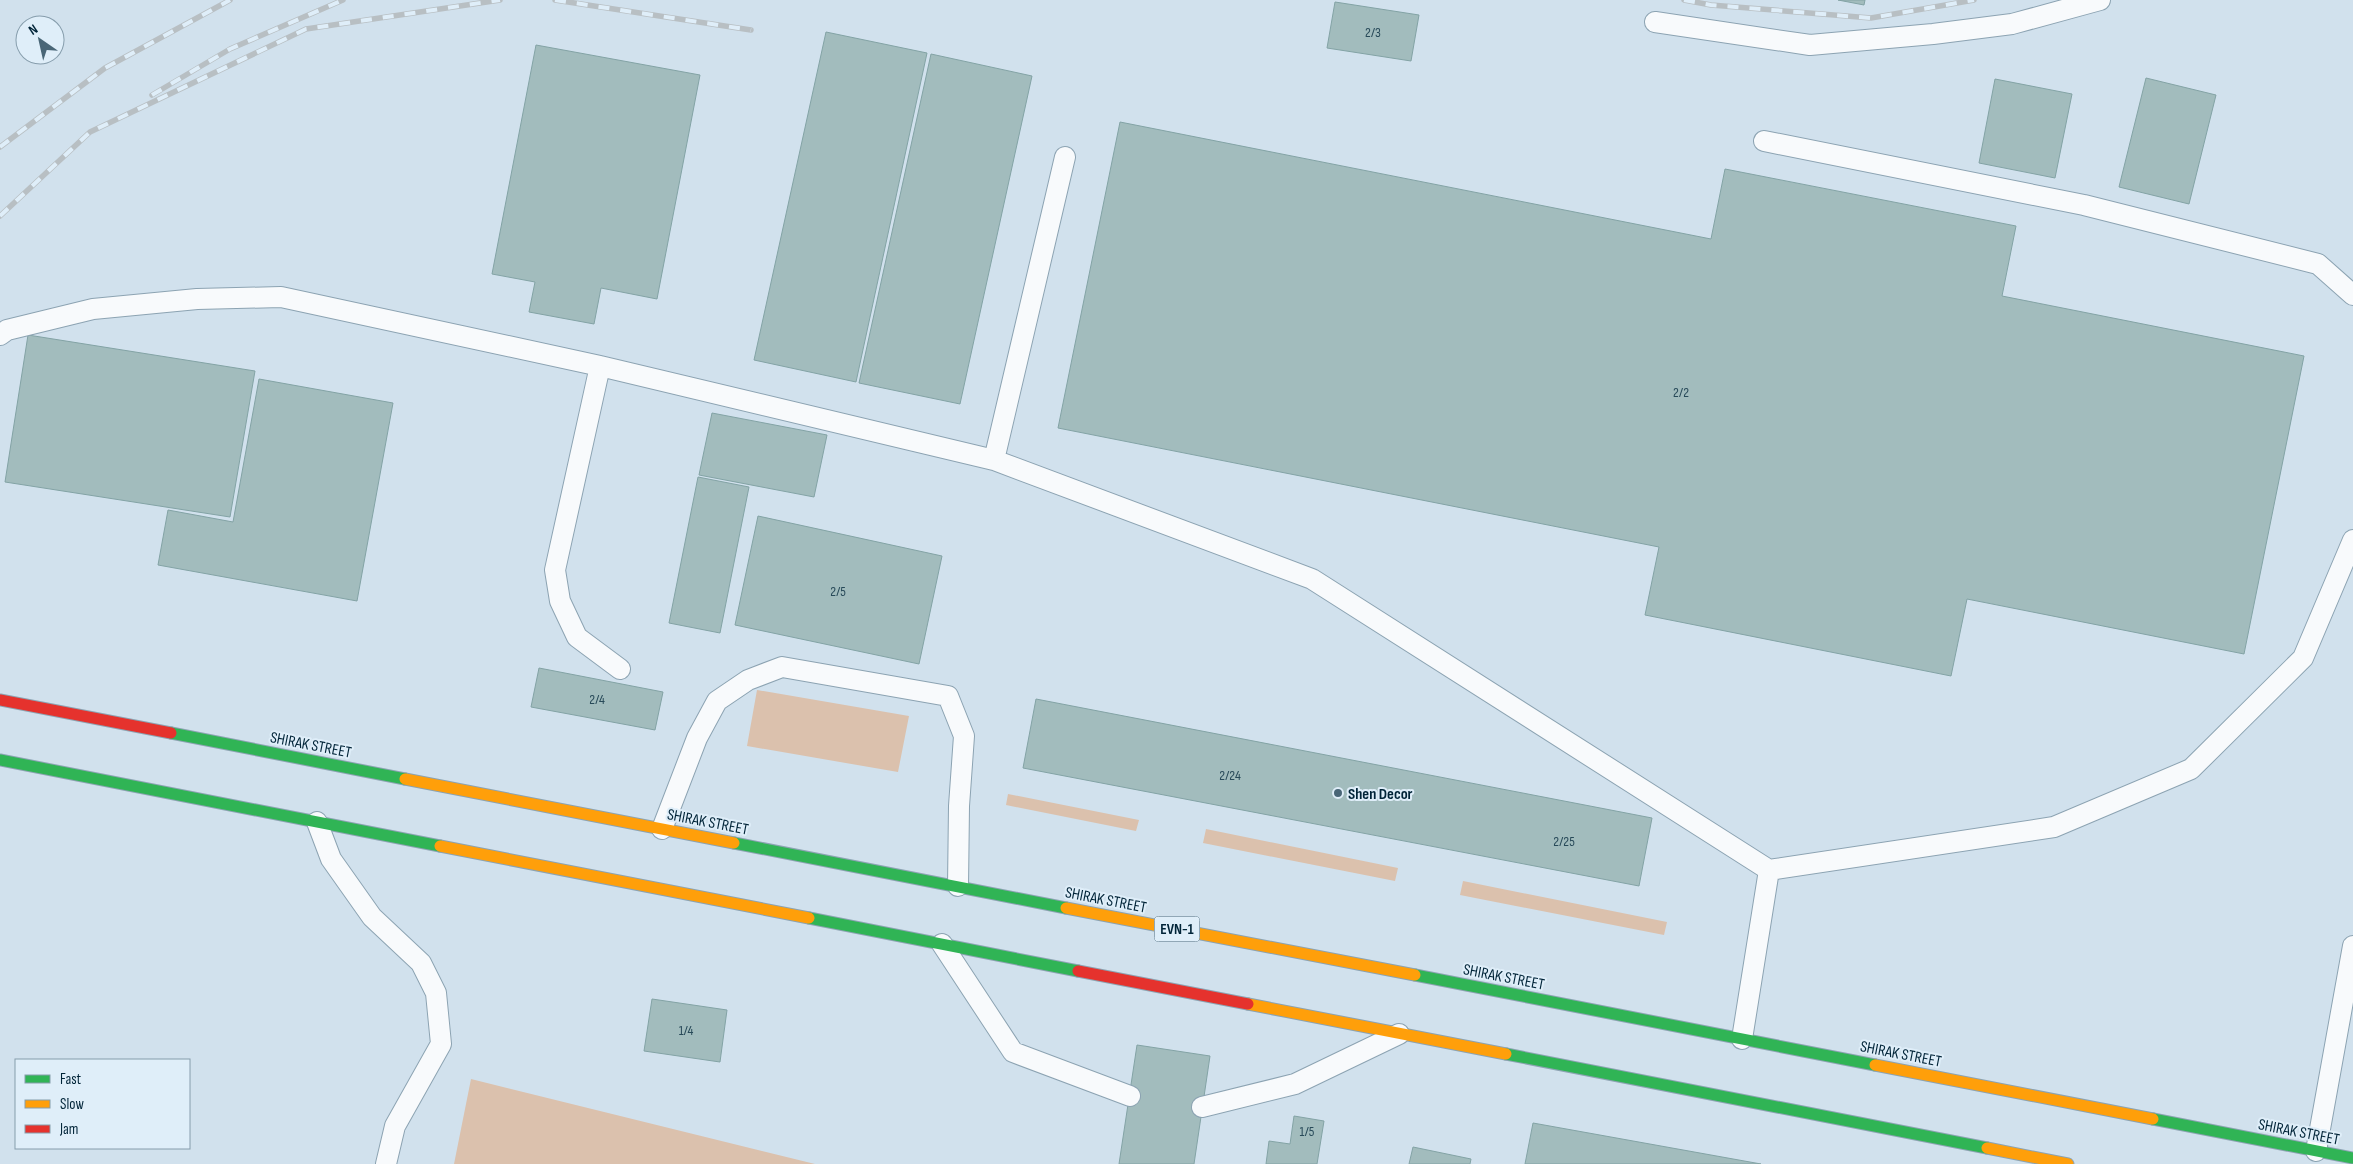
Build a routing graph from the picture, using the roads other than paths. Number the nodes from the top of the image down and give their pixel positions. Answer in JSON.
{"nodes":[{"id":1,"x":2100,"y":0,"type":"edge"},
{"id":2,"x":1655,"y":22,"type":"dead end"},
{"id":3,"x":1764,"y":141,"type":"dead end"},
{"id":4,"x":1064,"y":157,"type":"dead end"},
{"id":5,"x":2353,"y":295,"type":"edge"},
{"id":6,"x":0,"y":335,"type":"edge"},
{"id":7,"x":600,"y":366,"type":"junction"},
{"id":8,"x":994,"y":460,"type":"junction"},
{"id":9,"x":2353,"y":540,"type":"edge"},
{"id":10,"x":620,"y":669,"type":"dead end"},
{"id":11,"x":0,"y":700,"type":"edge"},
{"id":12,"x":0,"y":760,"type":"edge"},
{"id":13,"x":317,"y":822,"type":"junction"},
{"id":14,"x":662,"y":829,"type":"junction"},
{"id":15,"x":1769,"y":870,"type":"junction"},
{"id":16,"x":958,"y":886,"type":"junction"},
{"id":17,"x":942,"y":944,"type":"junction"},
{"id":18,"x":2353,"y":946,"type":"edge"},
{"id":19,"x":1398,"y":1034,"type":"junction"},
{"id":20,"x":1742,"y":1039,"type":"junction"},
{"id":21,"x":1130,"y":1096,"type":"dead end"},
{"id":22,"x":1202,"y":1107,"type":"dead end"},
{"id":23,"x":2316,"y":1151,"type":"junction"},
{"id":24,"x":2353,"y":1158,"type":"edge"},
{"id":25,"x":386,"y":1164,"type":"edge"},
{"id":26,"x":2068,"y":1164,"type":"edge"}],
"edges":[{"from":1,"to":2,"type":"lane"},
{"from":3,"to":5,"type":"lane"},
{"from":4,"to":8,"type":"lane"},
{"from":6,"to":7,"type":"lane"},
{"from":7,"to":8,"type":"lane"},
{"from":7,"to":10,"type":"lane"},
{"from":8,"to":15,"type":"lane"},
{"from":9,"to":15,"type":"lane"},
{"from":11,"to":14,"type":"highway","name":"SHIRAK STREET","number":"EVN-1"},
{"from":12,"to":13,"type":"highway"},
{"from":13,"to":17,"type":"highway"},
{"from":13,"to":25,"type":"lane"},
{"from":14,"to":16,"type":"highway","name":"SHIRAK STREET","number":"EVN-1"},
{"from":14,"to":16,"type":"lane"},
{"from":15,"to":20,"type":"lane"},
{"from":16,"to":20,"type":"highway","name":"SHIRAK STREET","number":"EVN-1"},
{"from":17,"to":19,"type":"highway"},
{"from":17,"to":21,"type":"lane"},
{"from":18,"to":23,"type":"lane"},
{"from":19,"to":22,"type":"lane"},
{"from":19,"to":26,"type":"highway"},
{"from":20,"to":23,"type":"highway","name":"SHIRAK STREET","number":"EVN-1"},
{"from":23,"to":24,"type":"highway","name":"SHIRAK STREET","number":"EVN-1"}]}
